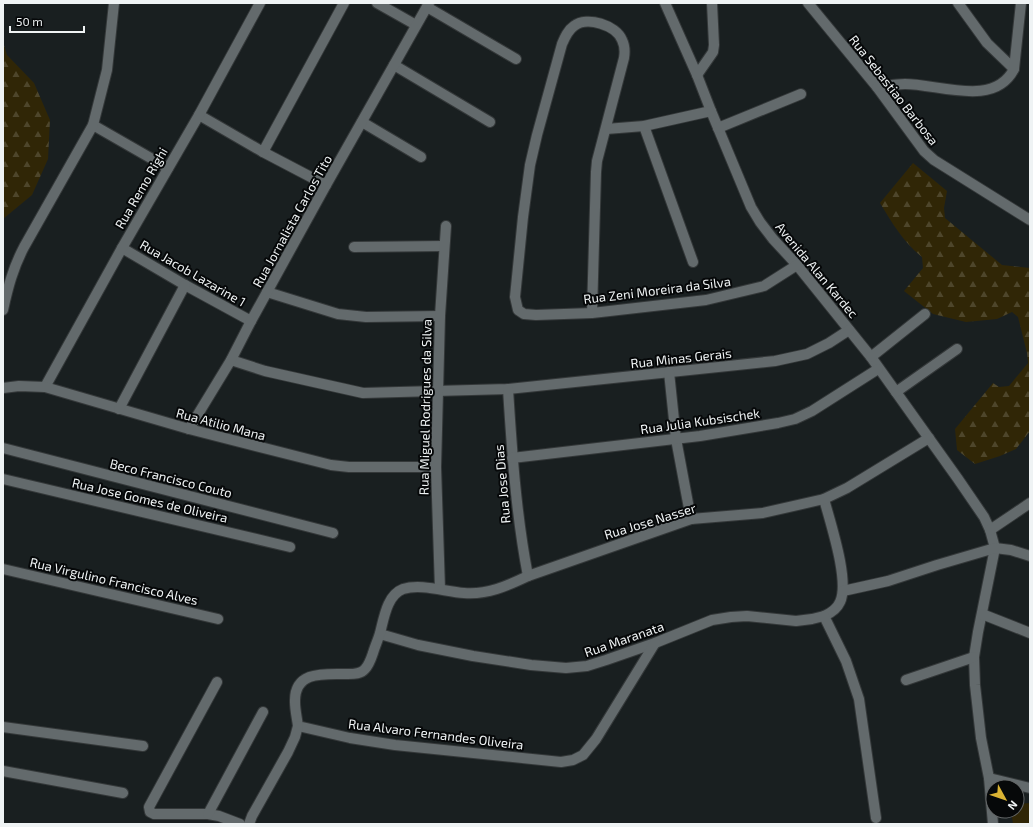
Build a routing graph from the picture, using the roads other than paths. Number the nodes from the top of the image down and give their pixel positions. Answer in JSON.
{"nodes":[{"id":1,"x":114,"y":3,"type":"edge"},
{"id":2,"x":260,"y":3,"type":"edge"},
{"id":3,"x":344,"y":3,"type":"edge"},
{"id":4,"x":377,"y":3,"type":"edge"},
{"id":5,"x":665,"y":3,"type":"edge"},
{"id":6,"x":712,"y":3,"type":"edge"},
{"id":7,"x":808,"y":3,"type":"edge"},
{"id":8,"x":958,"y":3,"type":"edge"},
{"id":9,"x":1021,"y":3,"type":"edge"},
{"id":10,"x":428,"y":5,"type":"edge"},
{"id":11,"x":416,"y":25,"type":"junction"},
{"id":12,"x":516,"y":60,"type":"dead end"},
{"id":13,"x":394,"y":65,"type":"junction"},
{"id":14,"x":1012,"y":73,"type":"junction"},
{"id":15,"x":698,"y":75,"type":"junction"},
{"id":16,"x":877,"y":87,"type":"junction"},
{"id":17,"x":801,"y":94,"type":"dead end"},
{"id":18,"x":711,"y":111,"type":"junction"},
{"id":19,"x":199,"y":115,"type":"junction"},
{"id":20,"x":362,"y":122,"type":"junction"},
{"id":21,"x":490,"y":122,"type":"dead end"},
{"id":22,"x":93,"y":125,"type":"junction"},
{"id":23,"x":644,"y":126,"type":"junction"},
{"id":24,"x":718,"y":128,"type":"junction"},
{"id":25,"x":606,"y":129,"type":"junction"},
{"id":26,"x":263,"y":152,"type":"junction"},
{"id":27,"x":421,"y":157,"type":"dead end"},
{"id":28,"x":168,"y":168,"type":"junction"},
{"id":29,"x":326,"y":185,"type":"junction"},
{"id":30,"x":1030,"y":220,"type":"edge"},
{"id":31,"x":446,"y":226,"type":"dead end"},
{"id":32,"x":444,"y":246,"type":"junction"},
{"id":33,"x":354,"y":247,"type":"dead end"},
{"id":34,"x":122,"y":248,"type":"junction"},
{"id":35,"x":693,"y":262,"type":"dead end"},
{"id":36,"x":797,"y":265,"type":"junction"},
{"id":37,"x":185,"y":285,"type":"junction"},
{"id":38,"x":267,"y":292,"type":"junction"},
{"id":39,"x":3,"y":310,"type":"edge"},
{"id":40,"x":592,"y":313,"type":"junction"},
{"id":41,"x":925,"y":314,"type":"dead end"},
{"id":42,"x":440,"y":316,"type":"junction"},
{"id":43,"x":251,"y":321,"type":"junction"},
{"id":44,"x":849,"y":330,"type":"junction"},
{"id":45,"x":956,"y":349,"type":"dead end"},
{"id":46,"x":871,"y":357,"type":"junction"},
{"id":47,"x":231,"y":360,"type":"junction"},
{"id":48,"x":878,"y":369,"type":"junction"},
{"id":49,"x":669,"y":372,"type":"junction"},
{"id":50,"x":45,"y":387,"type":"junction"},
{"id":51,"x":3,"y":388,"type":"edge"},
{"id":52,"x":508,"y":389,"type":"junction"},
{"id":53,"x":438,"y":392,"type":"junction"},
{"id":54,"x":896,"y":392,"type":"junction"},
{"id":55,"x":119,"y":409,"type":"junction"},
{"id":56,"x":189,"y":429,"type":"junction"},
{"id":57,"x":929,"y":438,"type":"junction"},
{"id":58,"x":676,"y":439,"type":"junction"},
{"id":59,"x":3,"y":448,"type":"edge"},
{"id":60,"x":512,"y":458,"type":"junction"},
{"id":61,"x":436,"y":467,"type":"junction"},
{"id":62,"x":3,"y":478,"type":"edge"},
{"id":63,"x":824,"y":499,"type":"junction"},
{"id":64,"x":1030,"y":503,"type":"edge"},
{"id":65,"x":691,"y":519,"type":"junction"},
{"id":66,"x":990,"y":530,"type":"junction"},
{"id":67,"x":333,"y":533,"type":"dead end"},
{"id":68,"x":290,"y":547,"type":"dead end"},
{"id":69,"x":995,"y":548,"type":"junction"},
{"id":70,"x":1030,"y":556,"type":"edge"},
{"id":71,"x":3,"y":569,"type":"edge"},
{"id":72,"x":528,"y":576,"type":"junction"},
{"id":73,"x":440,"y":589,"type":"junction"},
{"id":74,"x":843,"y":591,"type":"junction"},
{"id":75,"x":982,"y":614,"type":"junction"},
{"id":76,"x":824,"y":616,"type":"junction"},
{"id":77,"x":218,"y":619,"type":"dead end"},
{"id":78,"x":1030,"y":633,"type":"edge"},
{"id":79,"x":380,"y":634,"type":"junction"},
{"id":80,"x":656,"y":643,"type":"junction"},
{"id":81,"x":974,"y":657,"type":"junction"},
{"id":82,"x":906,"y":680,"type":"dead end"},
{"id":83,"x":216,"y":682,"type":"dead end"},
{"id":84,"x":262,"y":712,"type":"dead end"},
{"id":85,"x":298,"y":726,"type":"junction"},
{"id":86,"x":3,"y":727,"type":"edge"},
{"id":87,"x":143,"y":746,"type":"dead end"},
{"id":88,"x":3,"y":771,"type":"edge"},
{"id":89,"x":989,"y":778,"type":"junction"},
{"id":90,"x":1030,"y":788,"type":"edge"},
{"id":91,"x":123,"y":793,"type":"dead end"},
{"id":92,"x":208,"y":814,"type":"junction"},
{"id":93,"x":876,"y":818,"type":"dead end"},
{"id":94,"x":240,"y":824,"type":"edge"},
{"id":95,"x":248,"y":824,"type":"edge"},
{"id":96,"x":993,"y":824,"type":"edge"}],
"edges":[{"from":1,"to":22,"type":"street"},
{"from":2,"to":19,"type":"street","name":"Rua Remo Righi"},
{"from":3,"to":26,"type":"street"},
{"from":4,"to":11,"type":"street"},
{"from":5,"to":15,"type":"street","name":"Avenida Alan Kardec"},
{"from":6,"to":15,"type":"street"},
{"from":7,"to":16,"type":"street","name":"Rua Sebastiao Barbosa"},
{"from":8,"to":14,"type":"street"},
{"from":9,"to":14,"type":"street"},
{"from":10,"to":11,"type":"street","name":"Rua Jornalista Carlos Tito"},
{"from":10,"to":12,"type":"street"},
{"from":11,"to":13,"type":"street","name":"Rua Jornalista Carlos Tito"},
{"from":13,"to":20,"type":"street","name":"Rua Jornalista Carlos Tito"},
{"from":13,"to":21,"type":"street"},
{"from":14,"to":16,"type":"street"},
{"from":15,"to":18,"type":"street","name":"Avenida Alan Kardec"},
{"from":16,"to":30,"type":"street","name":"Rua Sebastiao Barbosa"},
{"from":17,"to":24,"type":"street"},
{"from":18,"to":23,"type":"street"},
{"from":18,"to":24,"type":"street","name":"Avenida Alan Kardec"},
{"from":19,"to":26,"type":"street"},
{"from":19,"to":28,"type":"street","name":"Rua Remo Righi"},
{"from":20,"to":27,"type":"street"},
{"from":20,"to":29,"type":"street","name":"Rua Jornalista Carlos Tito"},
{"from":22,"to":28,"type":"street"},
{"from":22,"to":39,"type":"street"},
{"from":23,"to":25,"type":"street"},
{"from":23,"to":35,"type":"street"},
{"from":24,"to":36,"type":"street","name":"Avenida Alan Kardec"},
{"from":25,"to":40,"type":"street"},
{"from":25,"to":40,"type":"street","name":"Rua Zeni Moreira da Silva"},
{"from":26,"to":29,"type":"street"},
{"from":28,"to":34,"type":"street","name":"Rua Remo Righi"},
{"from":29,"to":38,"type":"street","name":"Rua Jornalista Carlos Tito"},
{"from":31,"to":32,"type":"street","name":"Rua Miguel Rodrigues da Silva"},
{"from":32,"to":33,"type":"street"},
{"from":32,"to":42,"type":"street","name":"Rua Miguel Rodrigues da Silva"},
{"from":34,"to":37,"type":"street","name":"Rua Jacob Lazarine 1"},
{"from":34,"to":50,"type":"street","name":"Rua Remo Righi"},
{"from":36,"to":40,"type":"street","name":"Rua Zeni Moreira da Silva"},
{"from":36,"to":44,"type":"street","name":"Avenida Alan Kardec"},
{"from":37,"to":43,"type":"street","name":"Rua Jacob Lazarine 1"},
{"from":37,"to":55,"type":"street"},
{"from":38,"to":42,"type":"street"},
{"from":38,"to":43,"type":"street","name":"Rua Jornalista Carlos Tito"},
{"from":41,"to":46,"type":"street"},
{"from":42,"to":53,"type":"street","name":"Rua Miguel Rodrigues da Silva"},
{"from":43,"to":47,"type":"street","name":"Rua Jornalista Carlos Tito"},
{"from":44,"to":46,"type":"street","name":"Avenida Alan Kardec"},
{"from":44,"to":49,"type":"street","name":"Rua Minas Gerais"},
{"from":45,"to":54,"type":"street"},
{"from":46,"to":48,"type":"street","name":"Avenida Alan Kardec"},
{"from":47,"to":53,"type":"street","name":"Rua Minas Gerais"},
{"from":47,"to":56,"type":"street","name":"Rua Jornalista Carlos Tito"},
{"from":48,"to":54,"type":"street","name":"Avenida Alan Kardec"},
{"from":48,"to":58,"type":"street","name":"Rua Julia Kubsischek"},
{"from":49,"to":52,"type":"street","name":"Rua Minas Gerais"},
{"from":49,"to":58,"type":"street"},
{"from":50,"to":51,"type":"street","name":"Rua Atilio Mana"},
{"from":50,"to":55,"type":"street","name":"Rua Atilio Mana"},
{"from":52,"to":53,"type":"street","name":"Rua Minas Gerais"},
{"from":52,"to":60,"type":"street","name":"Rua Jose Dias"},
{"from":53,"to":61,"type":"street","name":"Rua Miguel Rodrigues da Silva"},
{"from":54,"to":57,"type":"street","name":"Avenida Alan Kardec"},
{"from":55,"to":56,"type":"street","name":"Rua Atilio Mana"},
{"from":56,"to":61,"type":"street","name":"Rua Atilio Mana"},
{"from":57,"to":63,"type":"street","name":"Rua Jose Nasser"},
{"from":57,"to":66,"type":"street","name":"Avenida Alan Kardec"},
{"from":58,"to":60,"type":"street","name":"Rua Julia Kubsischek"},
{"from":58,"to":65,"type":"street"},
{"from":59,"to":67,"type":"street","name":"Beco Francisco Couto"},
{"from":60,"to":72,"type":"street","name":"Rua Jose Dias"},
{"from":61,"to":73,"type":"street","name":"Rua Miguel Rodrigues da Silva"},
{"from":62,"to":68,"type":"street","name":"Rua Jose Gomes de Oliveira"},
{"from":63,"to":65,"type":"street","name":"Rua Jose Nasser"},
{"from":63,"to":74,"type":"street"},
{"from":64,"to":66,"type":"street"},
{"from":65,"to":72,"type":"street","name":"Rua Jose Nasser"},
{"from":66,"to":69,"type":"street","name":"Avenida Alan Kardec"},
{"from":69,"to":70,"type":"street"},
{"from":69,"to":74,"type":"street"},
{"from":69,"to":75,"type":"street"},
{"from":71,"to":77,"type":"street","name":"Rua Virgulino Francisco Alves"},
{"from":72,"to":73,"type":"street","name":"Rua Jose Nasser"},
{"from":73,"to":79,"type":"street"},
{"from":74,"to":76,"type":"street"},
{"from":75,"to":78,"type":"street"},
{"from":75,"to":81,"type":"street"},
{"from":76,"to":80,"type":"street","name":"Rua Maranata"},
{"from":76,"to":93,"type":"street"},
{"from":79,"to":80,"type":"street","name":"Rua Maranata"},
{"from":79,"to":85,"type":"street"},
{"from":80,"to":85,"type":"street","name":"Rua Alvaro Fernandes Oliveira"},
{"from":81,"to":82,"type":"street"},
{"from":81,"to":89,"type":"street"},
{"from":83,"to":92,"type":"street"},
{"from":84,"to":92,"type":"street"},
{"from":85,"to":95,"type":"street"},
{"from":86,"to":87,"type":"street"},
{"from":88,"to":91,"type":"street"},
{"from":89,"to":90,"type":"street"},
{"from":89,"to":96,"type":"street"},
{"from":92,"to":94,"type":"street"}]}
